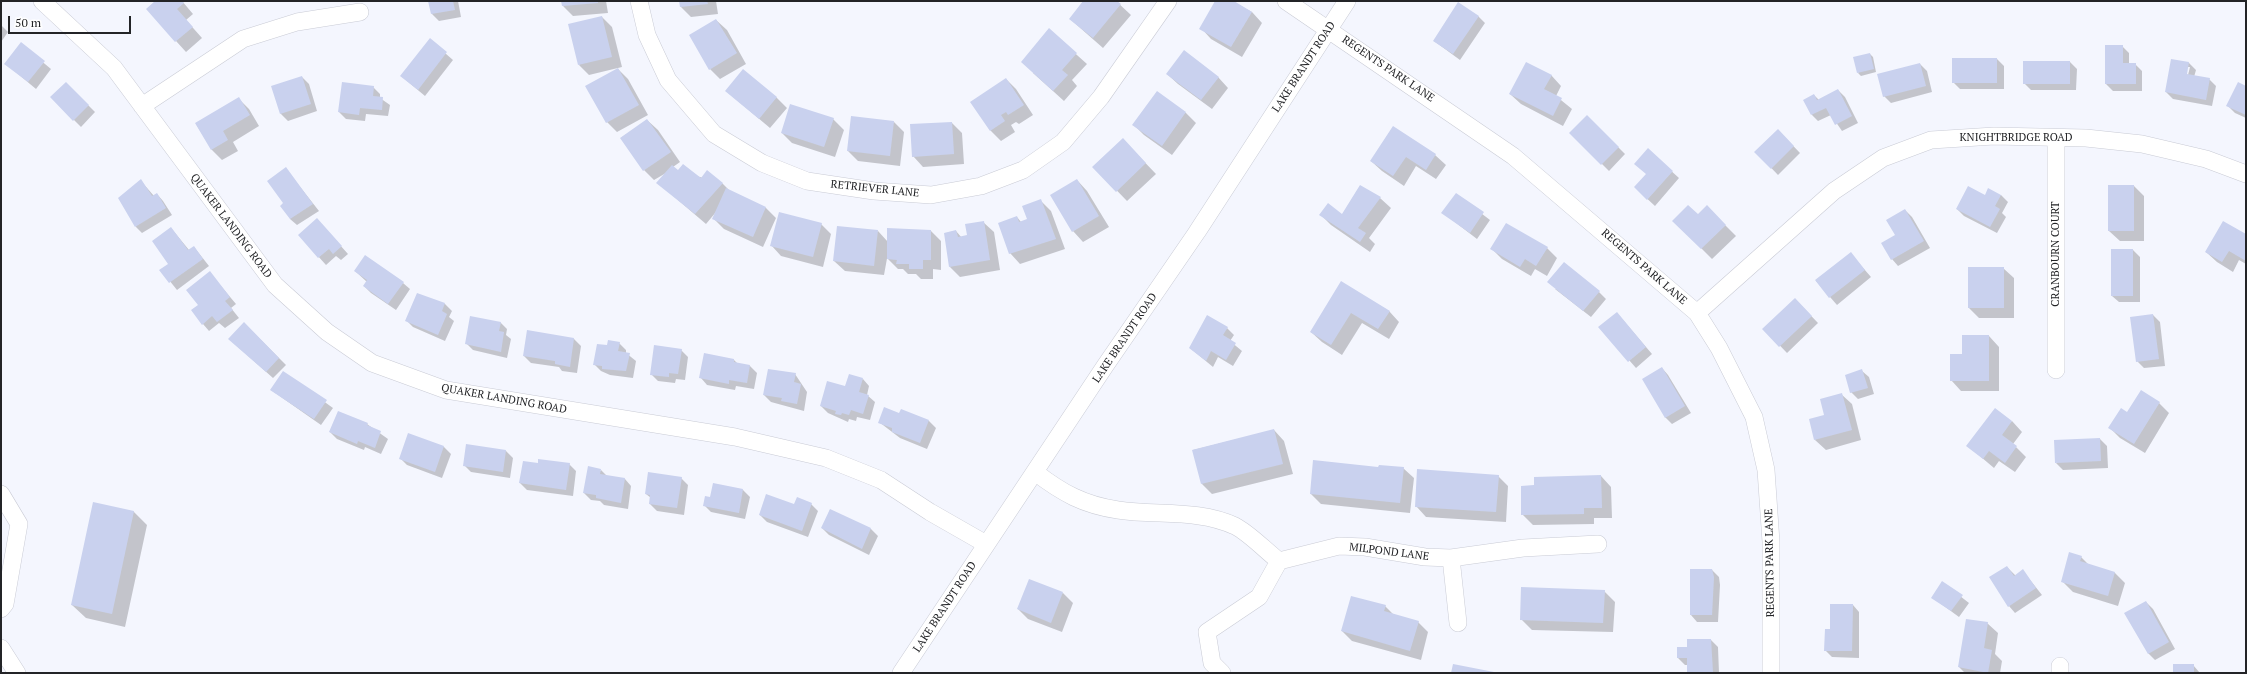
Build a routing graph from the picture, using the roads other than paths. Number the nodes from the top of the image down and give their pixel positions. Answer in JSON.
{"nodes":[{"id":1,"x":42,"y":1,"type":"edge"},
{"id":2,"x":639,"y":1,"type":"edge"},
{"id":3,"x":1168,"y":1,"type":"edge"},
{"id":4,"x":1286,"y":1,"type":"edge"},
{"id":5,"x":1347,"y":1,"type":"edge"},
{"id":6,"x":360,"y":12,"type":"dead end"},
{"id":7,"x":1328,"y":29,"type":"junction"},
{"id":8,"x":142,"y":106,"type":"junction"},
{"id":9,"x":2056,"y":138,"type":"junction"},
{"id":10,"x":2246,"y":174,"type":"edge"},
{"id":11,"x":1697,"y":313,"type":"junction"},
{"id":12,"x":2056,"y":370,"type":"dead end"},
{"id":13,"x":1035,"y":472,"type":"junction"},
{"id":14,"x":1,"y":494,"type":"edge"},
{"id":15,"x":986,"y":544,"type":"junction"},
{"id":16,"x":1598,"y":544,"type":"dead end"},
{"id":17,"x":1451,"y":558,"type":"junction"},
{"id":18,"x":1279,"y":561,"type":"junction"},
{"id":19,"x":1,"y":609,"type":"edge"},
{"id":20,"x":1458,"y":623,"type":"dead end"},
{"id":21,"x":1,"y":648,"type":"edge"},
{"id":22,"x":17,"y":673,"type":"edge"},
{"id":23,"x":901,"y":673,"type":"edge"},
{"id":24,"x":1222,"y":673,"type":"edge"},
{"id":25,"x":1771,"y":673,"type":"edge"}],
"edges":[{"from":1,"to":8,"type":"street","name":"QUAKER LANDING ROAD"},
{"from":2,"to":3,"type":"street","name":"RETRIEVER LANE"},
{"from":4,"to":7,"type":"street","name":"REGENTS PARK LANE"},
{"from":5,"to":7,"type":"street","name":"LAKE BRANDT ROAD"},
{"from":6,"to":8,"type":"street"},
{"from":7,"to":11,"type":"street","name":"REGENTS PARK LANE"},
{"from":7,"to":13,"type":"street","name":"LAKE BRANDT ROAD"},
{"from":8,"to":15,"type":"street","name":"QUAKER LANDING ROAD"},
{"from":9,"to":10,"type":"street","name":"KNIGHTBRIDGE ROAD"},
{"from":9,"to":11,"type":"street","name":"KNIGHTBRIDGE ROAD"},
{"from":9,"to":12,"type":"street","name":"CRANBOURN COURT"},
{"from":11,"to":25,"type":"street","name":"REGENTS PARK LANE"},
{"from":13,"to":15,"type":"street","name":"LAKE BRANDT ROAD"},
{"from":13,"to":18,"type":"street"},
{"from":14,"to":19,"type":"street"},
{"from":15,"to":23,"type":"street","name":"LAKE BRANDT ROAD"},
{"from":16,"to":17,"type":"street","name":"MILPOND LANE"},
{"from":17,"to":18,"type":"street","name":"MILPOND LANE"},
{"from":17,"to":20,"type":"street"},
{"from":18,"to":24,"type":"street"},
{"from":21,"to":22,"type":"street"}]}
